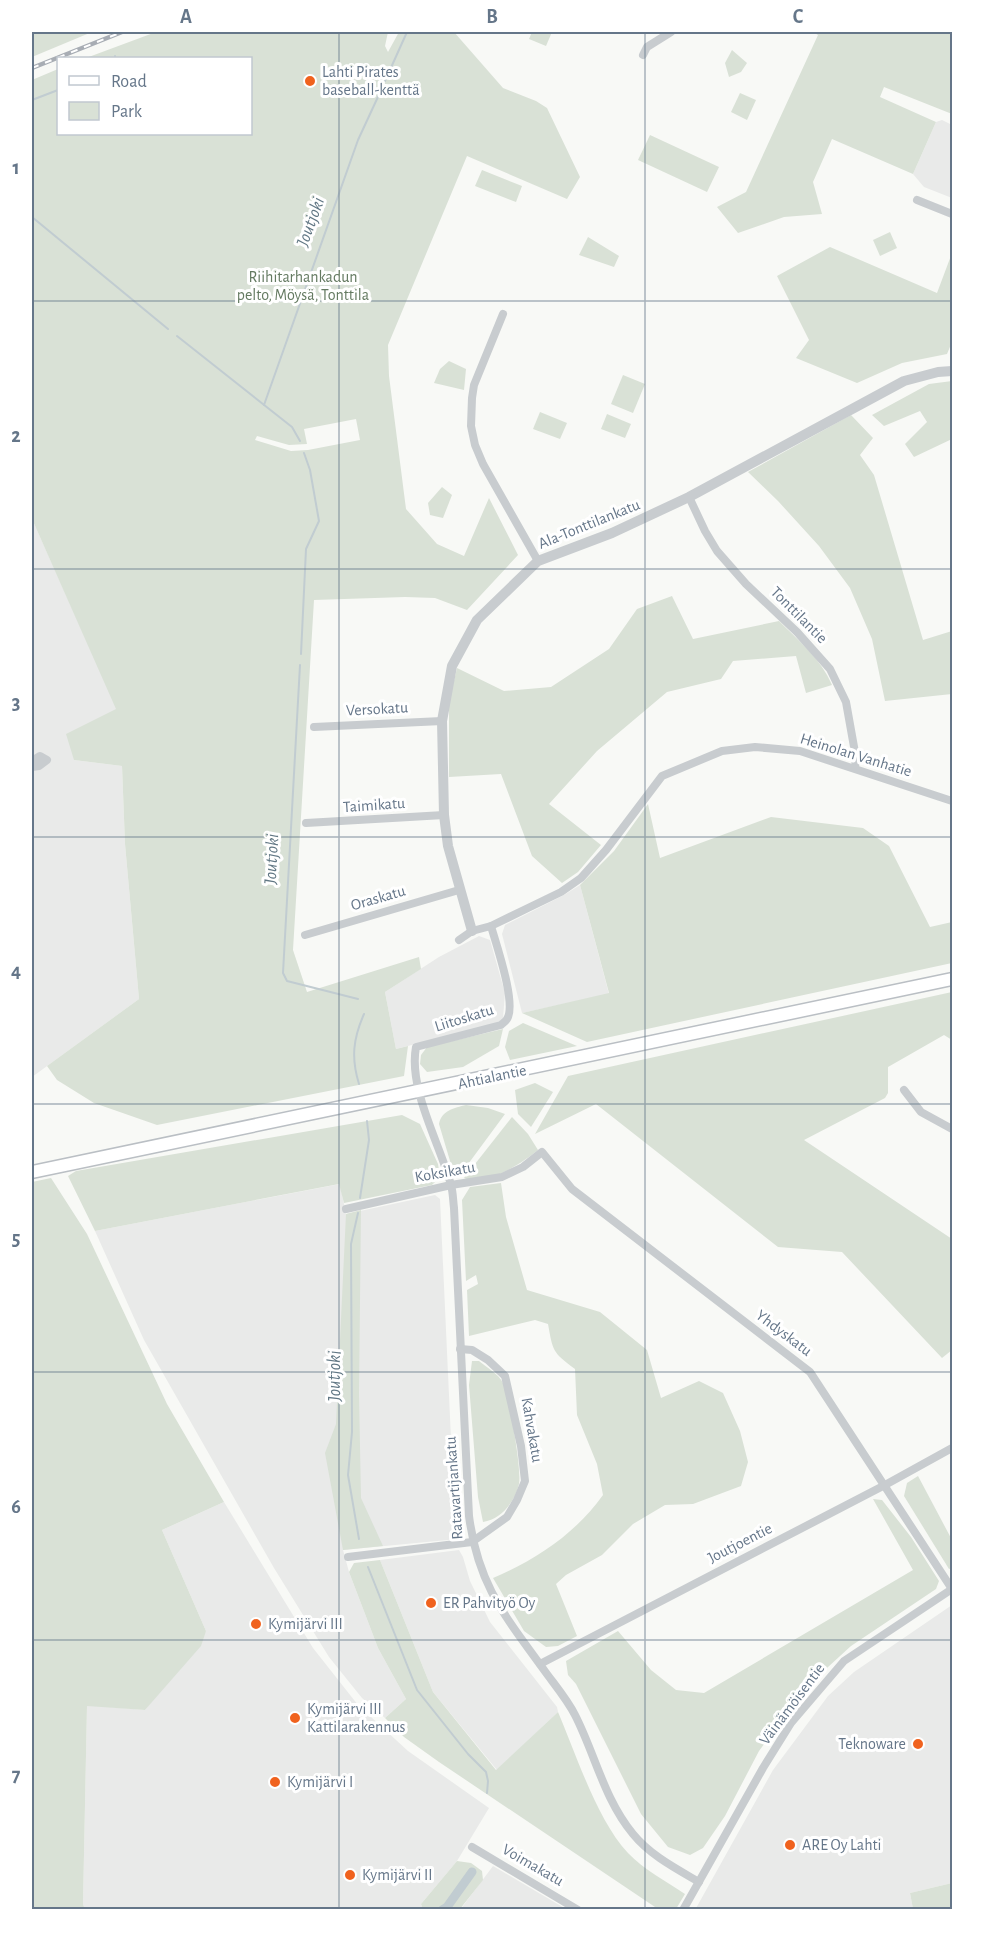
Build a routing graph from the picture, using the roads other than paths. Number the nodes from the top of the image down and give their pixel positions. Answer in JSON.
{"nodes":[{"id":1,"x":671,"y":32,"type":"edge"},
{"id":2,"x":643,"y":55,"type":"dead end"},
{"id":3,"x":917,"y":200,"type":"dead end"},
{"id":4,"x":952,"y":214,"type":"edge"},
{"id":5,"x":502,"y":314,"type":"dead end"},
{"id":6,"x":952,"y":371,"type":"edge"},
{"id":7,"x":689,"y":497,"type":"junction"},
{"id":8,"x":538,"y":561,"type":"junction"},
{"id":9,"x":442,"y":721,"type":"junction"},
{"id":10,"x":314,"y":727,"type":"dead end"},
{"id":11,"x":32,"y":761,"type":"edge"},
{"id":12,"x":32,"y":767,"type":"edge"},
{"id":13,"x":855,"y":768,"type":"junction"},
{"id":14,"x":952,"y":801,"type":"edge"},
{"id":15,"x":444,"y":816,"type":"junction"},
{"id":16,"x":306,"y":823,"type":"dead end"},
{"id":17,"x":459,"y":890,"type":"junction"},
{"id":18,"x":491,"y":926,"type":"junction"},
{"id":19,"x":472,"y":931,"type":"junction"},
{"id":20,"x":304,"y":935,"type":"dead end"},
{"id":21,"x":459,"y":940,"type":"dead end"},
{"id":22,"x":952,"y":979,"type":"edge"},
{"id":23,"x":904,"y":1090,"type":"dead end"},
{"id":24,"x":420,"y":1092,"type":"junction"},
{"id":25,"x":952,"y":1129,"type":"edge"},
{"id":26,"x":542,"y":1152,"type":"joint"},
{"id":27,"x":35,"y":1172,"type":"edge"},
{"id":28,"x":451,"y":1185,"type":"junction"},
{"id":29,"x":346,"y":1209,"type":"dead end"},
{"id":30,"x":460,"y":1349,"type":"junction"},
{"id":31,"x":952,"y":1448,"type":"edge"},
{"id":32,"x":885,"y":1485,"type":"junction"},
{"id":33,"x":472,"y":1542,"type":"junction"},
{"id":34,"x":348,"y":1557,"type":"dead end"},
{"id":35,"x":952,"y":1589,"type":"edge"},
{"id":36,"x":540,"y":1664,"type":"junction"},
{"id":37,"x":472,"y":1847,"type":"dead end"},
{"id":38,"x":699,"y":1882,"type":"junction"},
{"id":39,"x":578,"y":1910,"type":"edge"},
{"id":40,"x":683,"y":1910,"type":"edge"}],
"edges":[{"from":1,"to":2,"type":"street"},
{"from":3,"to":4,"type":"street"},
{"from":5,"to":8,"type":"street"},
{"from":6,"to":7,"type":"street","name":"Ala-Tonttilankatu"},
{"from":7,"to":8,"type":"street","name":"Ala-Tonttilankatu"},
{"from":7,"to":13,"type":"street","name":"Tonttilantie"},
{"from":8,"to":9,"type":"street","name":"Ala-Tonttilankatu"},
{"from":9,"to":10,"type":"street","name":"Versokatu"},
{"from":9,"to":15,"type":"street","name":"Ala-Tonttilankatu"},
{"from":11,"to":12,"type":"street"},
{"from":13,"to":14,"type":"street","name":"Heinolan Vanhatie"},
{"from":13,"to":18,"type":"street","name":"Heinolan Vanhatie"},
{"from":15,"to":16,"type":"street","name":"Taimikatu"},
{"from":15,"to":17,"type":"street","name":"Ala-Tonttilankatu"},
{"from":17,"to":19,"type":"street","name":"Ala-Tonttilankatu"},
{"from":17,"to":20,"type":"street","name":"Oraskatu"},
{"from":18,"to":19,"type":"street","name":"Heinolan Vanhatie"},
{"from":18,"to":24,"type":"street","name":"Liitoskatu"},
{"from":19,"to":21,"type":"street","name":"Heinolan Vanhatie"},
{"from":22,"to":24,"type":"main road","name":"Ahtialantie"},
{"from":23,"to":25,"type":"street"},
{"from":24,"to":27,"type":"main road","name":"Ahtialantie"},
{"from":24,"to":28,"type":"street","name":"Ratavartijankatu"},
{"from":26,"to":28,"type":"street","name":"Koksikatu"},
{"from":26,"to":32,"type":"street","name":"Yhdyskatu"},
{"from":28,"to":29,"type":"street","name":"Koksikatu"},
{"from":28,"to":30,"type":"street","name":"Ratavartijankatu"},
{"from":30,"to":33,"type":"street","name":"Ratavartijankatu"},
{"from":30,"to":33,"type":"street","name":"Kahvakatu"},
{"from":31,"to":32,"type":"street","name":"Joutjoentie"},
{"from":32,"to":35,"type":"street","name":"Yhdyskatu"},
{"from":32,"to":36,"type":"street","name":"Joutjoentie"},
{"from":33,"to":34,"type":"street","name":"Kahvakatu"},
{"from":33,"to":36,"type":"street","name":"Ratavartijankatu"},
{"from":35,"to":38,"type":"street","name":"Väinämöisentie"},
{"from":36,"to":38,"type":"street","name":"Ratavartijankatu"},
{"from":37,"to":39,"type":"street","name":"Voimakatu"},
{"from":38,"to":40,"type":"street","name":"Väinämöisentie"}]}
